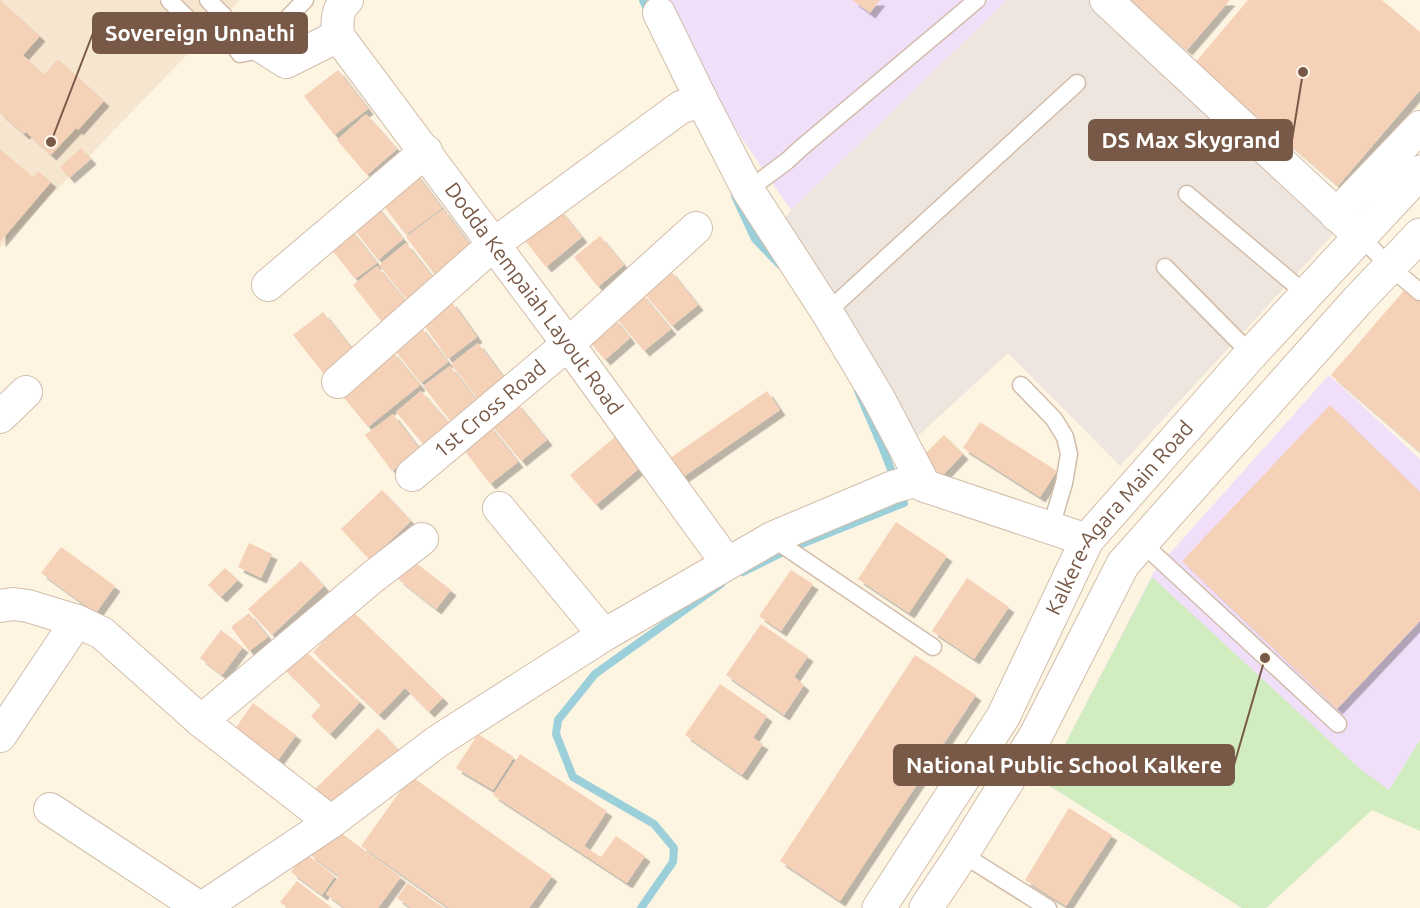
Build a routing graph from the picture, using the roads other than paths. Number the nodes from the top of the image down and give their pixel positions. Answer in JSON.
{"nodes":[{"id":1,"x":169,"y":0,"type":"edge"},
{"id":2,"x":208,"y":0,"type":"edge"},
{"id":3,"x":304,"y":0,"type":"edge"},
{"id":4,"x":347,"y":0,"type":"edge"},
{"id":5,"x":977,"y":0,"type":"edge"},
{"id":6,"x":1106,"y":0,"type":"edge"},
{"id":7,"x":659,"y":13,"type":"dead end"},
{"id":8,"x":339,"y":36,"type":"junction"},
{"id":9,"x":246,"y":43,"type":"junction"},
{"id":10,"x":1077,"y":83,"type":"dead end"},
{"id":11,"x":693,"y":103,"type":"junction"},
{"id":12,"x":1420,"y":127,"type":"edge"},
{"id":13,"x":426,"y":151,"type":"junction"},
{"id":14,"x":1420,"y":172,"type":"edge"},
{"id":15,"x":748,"y":190,"type":"junction"},
{"id":16,"x":1187,"y":194,"type":"dead end"},
{"id":17,"x":1336,"y":215,"type":"junction"},
{"id":18,"x":696,"y":228,"type":"dead end"},
{"id":19,"x":1420,"y":235,"type":"edge"},
{"id":20,"x":1360,"y":236,"type":"junction"},
{"id":21,"x":494,"y":244,"type":"junction"},
{"id":22,"x":1165,"y":267,"type":"dead end"},
{"id":23,"x":1390,"y":267,"type":"junction"},
{"id":24,"x":268,"y":285,"type":"dead end"},
{"id":25,"x":1420,"y":292,"type":"edge"},
{"id":26,"x":1306,"y":294,"type":"junction"},
{"id":27,"x":827,"y":312,"type":"junction"},
{"id":28,"x":567,"y":344,"type":"junction"},
{"id":29,"x":1251,"y":354,"type":"junction"},
{"id":30,"x":338,"y":382,"type":"dead end"},
{"id":31,"x":1021,"y":385,"type":"dead end"},
{"id":32,"x":26,"y":392,"type":"dead end"},
{"id":33,"x":0,"y":417,"type":"edge"},
{"id":34,"x":412,"y":475,"type":"dead end"},
{"id":35,"x":911,"y":485,"type":"junction"},
{"id":36,"x":499,"y":508,"type":"dead end"},
{"id":37,"x":1051,"y":527,"type":"junction"},
{"id":38,"x":422,"y":539,"type":"dead end"},
{"id":39,"x":1087,"y":540,"type":"junction"},
{"id":40,"x":777,"y":541,"type":"junction"},
{"id":41,"x":1132,"y":553,"type":"junction"},
{"id":42,"x":727,"y":563,"type":"junction"},
{"id":43,"x":0,"y":606,"type":"edge"},
{"id":44,"x":77,"y":621,"type":"junction"},
{"id":45,"x":604,"y":635,"type":"junction"},
{"id":46,"x":933,"y":647,"type":"dead end"},
{"id":47,"x":201,"y":721,"type":"junction"},
{"id":48,"x":1338,"y":724,"type":"dead end"},
{"id":49,"x":0,"y":736,"type":"edge"},
{"id":50,"x":50,"y":809,"type":"dead end"},
{"id":51,"x":331,"y":822,"type":"junction"},
{"id":52,"x":962,"y":854,"type":"junction"},
{"id":53,"x":201,"y":908,"type":"edge"},
{"id":54,"x":879,"y":908,"type":"edge"},
{"id":55,"x":926,"y":908,"type":"edge"},
{"id":56,"x":1048,"y":908,"type":"edge"}],
"edges":[{"from":1,"to":9,"type":"lane"},
{"from":2,"to":9,"type":"lane"},
{"from":3,"to":9,"type":"lane"},
{"from":4,"to":8,"type":"street"},
{"from":5,"to":15,"type":"lane"},
{"from":6,"to":17,"type":"street"},
{"from":7,"to":11,"type":"street"},
{"from":8,"to":9,"type":"street"},
{"from":8,"to":13,"type":"street","name":"Dodda Kempaiah Layout Road"},
{"from":10,"to":27,"type":"lane"},
{"from":11,"to":15,"type":"street"},
{"from":11,"to":21,"type":"street"},
{"from":12,"to":17,"type":"street"},
{"from":13,"to":21,"type":"street","name":"Dodda Kempaiah Layout Road"},
{"from":13,"to":24,"type":"street"},
{"from":14,"to":20,"type":"street","name":"Kalkere-Agara Main Road"},
{"from":15,"to":27,"type":"street"},
{"from":16,"to":26,"type":"lane"},
{"from":17,"to":20,"type":"street"},
{"from":18,"to":28,"type":"street","name":"1st Cross Road"},
{"from":19,"to":23,"type":"street","name":"Kalkere-Agara Main Road"},
{"from":20,"to":23,"type":"lane"},
{"from":20,"to":26,"type":"street","name":"Kalkere-Agara Main Road"},
{"from":21,"to":28,"type":"street","name":"Dodda Kempaiah Layout Road"},
{"from":21,"to":30,"type":"street"},
{"from":22,"to":29,"type":"lane"},
{"from":23,"to":25,"type":"lane"},
{"from":23,"to":41,"type":"street","name":"Kalkere-Agara Main Road"},
{"from":26,"to":29,"type":"street","name":"Kalkere-Agara Main Road"},
{"from":27,"to":35,"type":"street"},
{"from":28,"to":34,"type":"street","name":"1st Cross Road"},
{"from":28,"to":42,"type":"street","name":"Dodda Kempaiah Layout Road"},
{"from":29,"to":39,"type":"street","name":"Kalkere-Agara Main Road"},
{"from":31,"to":37,"type":"lane"},
{"from":32,"to":33,"type":"street"},
{"from":35,"to":37,"type":"street"},
{"from":35,"to":40,"type":"street"},
{"from":36,"to":45,"type":"street"},
{"from":37,"to":39,"type":"street"},
{"from":38,"to":47,"type":"street"},
{"from":39,"to":41,"type":"street"},
{"from":39,"to":54,"type":"street","name":"Kalkere-Agara Main Road"},
{"from":40,"to":42,"type":"street"},
{"from":40,"to":46,"type":"lane"},
{"from":41,"to":48,"type":"lane"},
{"from":41,"to":52,"type":"street","name":"Kalkere-Agara Main Road"},
{"from":42,"to":45,"type":"street"},
{"from":43,"to":44,"type":"street"},
{"from":44,"to":47,"type":"street"},
{"from":44,"to":49,"type":"street"},
{"from":45,"to":51,"type":"street"},
{"from":47,"to":51,"type":"street"},
{"from":50,"to":53,"type":"street"},
{"from":51,"to":53,"type":"street"},
{"from":52,"to":55,"type":"street","name":"Kalkere-Agara Main Road"},
{"from":52,"to":56,"type":"lane"}]}
